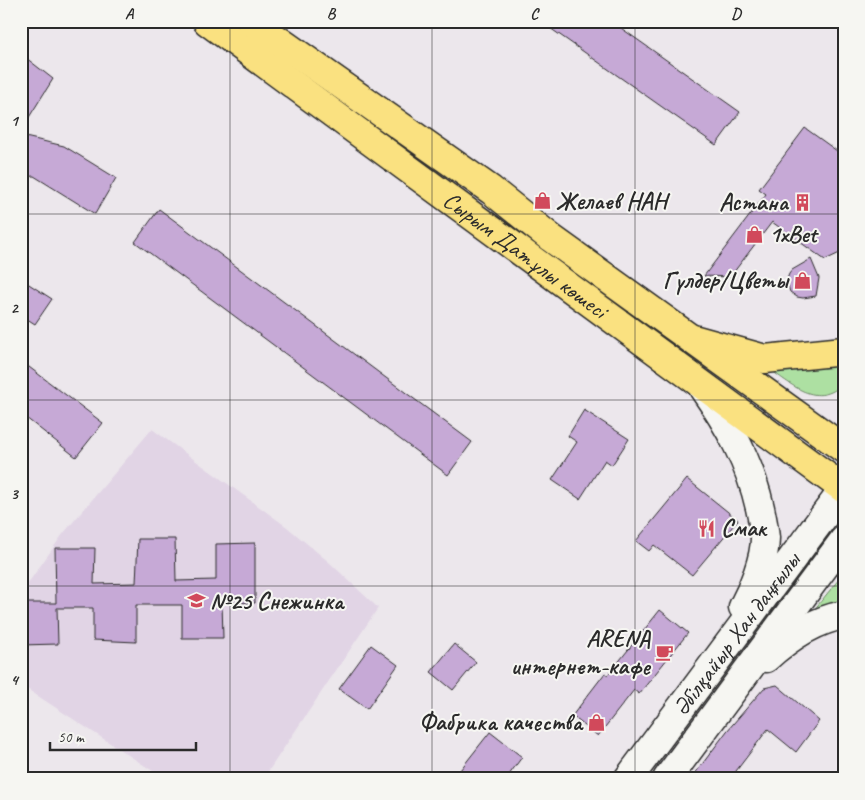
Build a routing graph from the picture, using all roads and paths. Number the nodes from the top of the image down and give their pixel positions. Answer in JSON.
{"nodes":[{"id":1,"x":207,"y":21,"type":"edge"},
{"id":2,"x":250,"y":21,"type":"edge"},
{"id":3,"x":690,"y":338,"type":"junction"},
{"id":4,"x":844,"y":351,"type":"edge"},
{"id":5,"x":700,"y":384,"type":"junction"},
{"id":6,"x":844,"y":449,"type":"edge"},
{"id":7,"x":844,"y":489,"type":"edge"},
{"id":8,"x":844,"y":540,"type":"edge"},
{"id":9,"x":844,"y":616,"type":"edge"},
{"id":10,"x":712,"y":666,"type":"junction"},
{"id":11,"x":736,"y":684,"type":"junction"},
{"id":12,"x":628,"y":779,"type":"edge"},
{"id":13,"x":667,"y":779,"type":"edge"}],
"edges":[{"from":1,"to":5,"type":"main road","name":"Сырым Датұлы көшесі"},
{"from":2,"to":3,"type":"main road","name":"Сырым Датұлы көшесі"},
{"from":3,"to":4,"type":"main road"},
{"from":3,"to":6,"type":"main road","name":"Сырым Датұлы көшесі"},
{"from":5,"to":7,"type":"main road","name":"Сырым Датұлы көшесі"},
{"from":5,"to":10,"type":"main road"},
{"from":7,"to":10,"type":"main road","name":"Әбілқайыр Хан даңғылы"},
{"from":8,"to":11,"type":"main road","name":"Әбілқайыр Хан даңғылы"},
{"from":9,"to":11,"type":"main road"},
{"from":10,"to":12,"type":"main road","name":"Әбілқайыр Хан даңғылы"},
{"from":11,"to":13,"type":"main road","name":"Әбілқайыр Хан даңғылы"}]}
